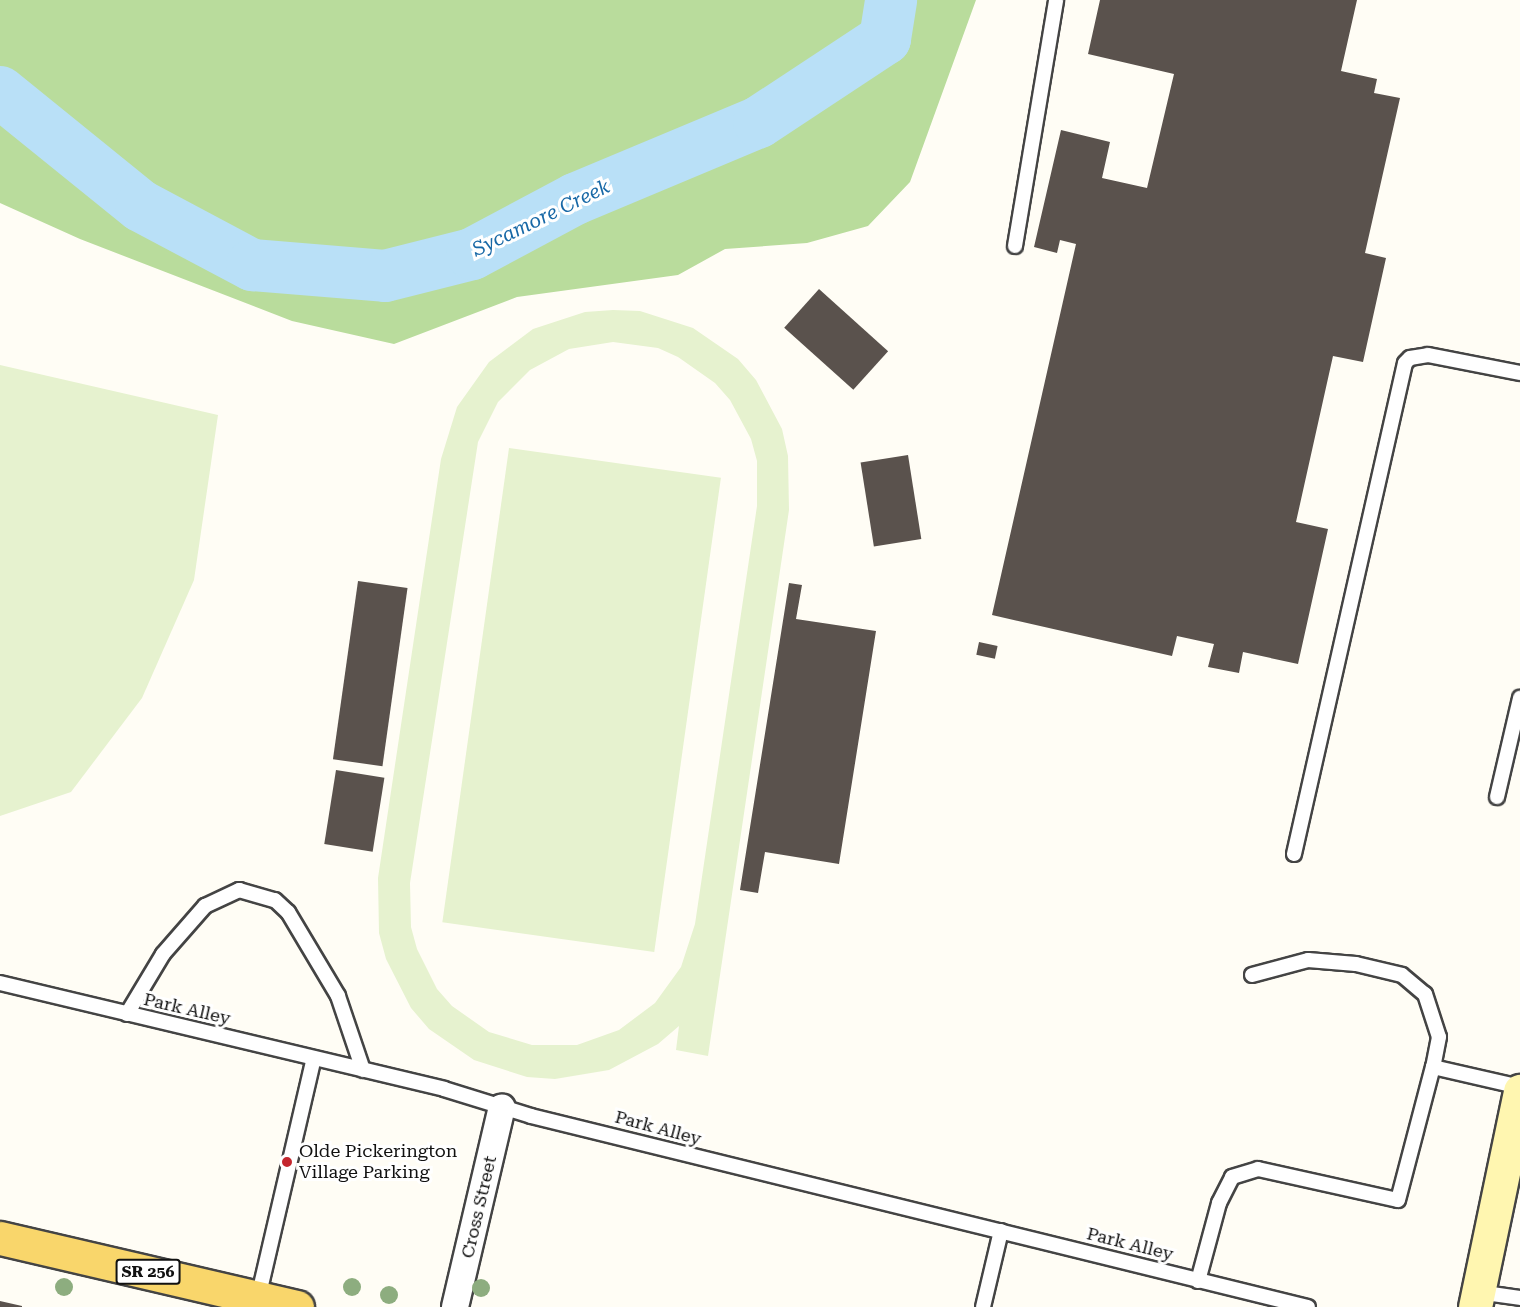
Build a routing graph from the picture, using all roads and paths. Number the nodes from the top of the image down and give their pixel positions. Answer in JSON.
{"nodes":[{"id":1,"x":1056,"y":0,"type":"edge"},
{"id":2,"x":1015,"y":246,"type":"dead end"},
{"id":3,"x":1520,"y":373,"type":"edge"},
{"id":4,"x":1520,"y":698,"type":"edge"},
{"id":5,"x":1497,"y":797,"type":"dead end"},
{"id":6,"x":1294,"y":854,"type":"dead end"},
{"id":7,"x":1252,"y":975,"type":"dead end"},
{"id":8,"x":0,"y":983,"type":"edge"},
{"id":9,"x":127,"y":1014,"type":"junction"},
{"id":10,"x":314,"y":1058,"type":"junction"},
{"id":11,"x":1433,"y":1067,"type":"junction"},
{"id":12,"x":363,"y":1070,"type":"junction"},
{"id":13,"x":1520,"y":1089,"type":"edge"},
{"id":14,"x":502,"y":1107,"type":"junction"},
{"id":15,"x":1001,"y":1231,"type":"junction"},
{"id":16,"x":0,"y":1238,"type":"edge"},
{"id":17,"x":1198,"y":1281,"type":"junction"},
{"id":18,"x":258,"y":1298,"type":"junction"},
{"id":19,"x":1520,"y":1298,"type":"edge"},
{"id":20,"x":1476,"y":1299,"type":"edge"},
{"id":21,"x":297,"y":1307,"type":"edge"},
{"id":22,"x":454,"y":1307,"type":"edge"},
{"id":23,"x":983,"y":1307,"type":"edge"},
{"id":24,"x":1308,"y":1307,"type":"edge"}],
"edges":[{"from":1,"to":2,"type":"lane"},
{"from":3,"to":6,"type":"lane"},
{"from":4,"to":5,"type":"lane"},
{"from":7,"to":11,"type":"lane"},
{"from":8,"to":9,"type":"lane","name":"Park Alley"},
{"from":9,"to":10,"type":"lane","name":"Park Alley"},
{"from":9,"to":12,"type":"lane"},
{"from":10,"to":12,"type":"lane","name":"Park Alley"},
{"from":10,"to":18,"type":"lane"},
{"from":11,"to":13,"type":"lane"},
{"from":11,"to":17,"type":"lane"},
{"from":12,"to":14,"type":"lane","name":"Park Alley"},
{"from":13,"to":20,"type":"main road"},
{"from":14,"to":15,"type":"lane","name":"Park Alley"},
{"from":14,"to":22,"type":"street","name":"Cross Street"},
{"from":15,"to":17,"type":"lane","name":"Park Alley"},
{"from":15,"to":23,"type":"lane"},
{"from":16,"to":18,"type":"main road","number":"SR 256"},
{"from":17,"to":24,"type":"lane","name":"Park Alley"},
{"from":18,"to":21,"type":"main road","number":"SR 256"},
{"from":19,"to":20,"type":"lane"}]}
